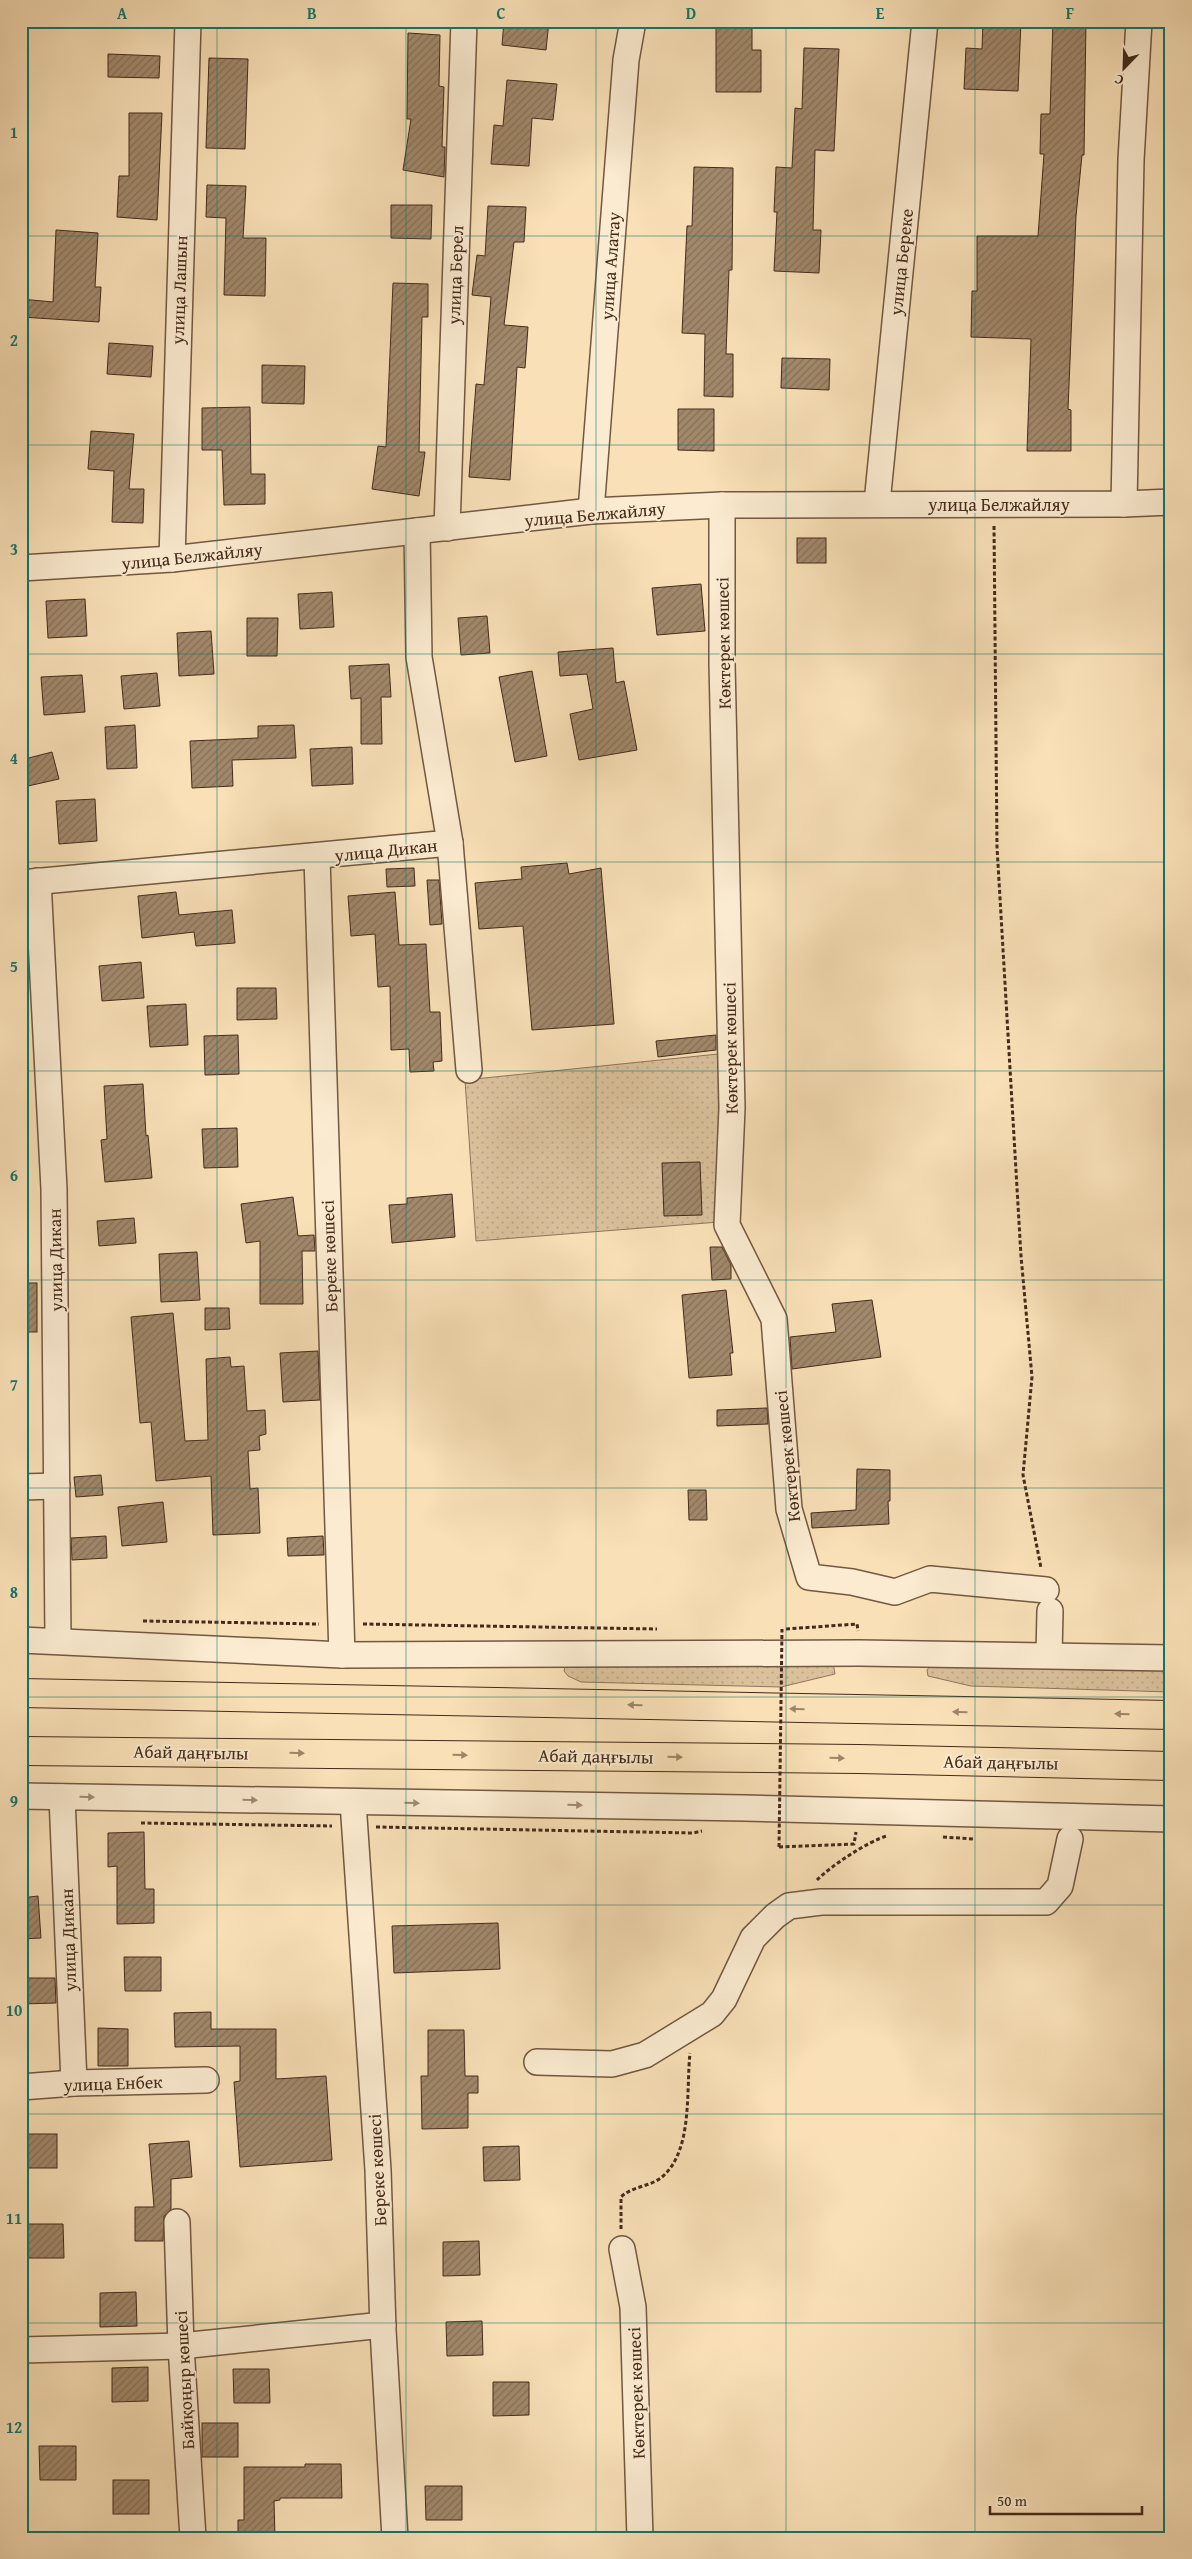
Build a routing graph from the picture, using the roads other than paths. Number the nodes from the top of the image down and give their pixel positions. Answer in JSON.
{"nodes":[{"id":1,"x":188,"y":21,"type":"edge"},
{"id":2,"x":464,"y":21,"type":"edge"},
{"id":3,"x":633,"y":21,"type":"edge"},
{"id":4,"x":926,"y":21,"type":"edge"},
{"id":5,"x":1139,"y":21,"type":"edge"},
{"id":6,"x":1171,"y":502,"type":"edge"},
{"id":7,"x":877,"y":503,"type":"junction"},
{"id":8,"x":1124,"y":504,"type":"junction"},
{"id":9,"x":722,"y":505,"type":"junction"},
{"id":10,"x":591,"y":511,"type":"junction"},
{"id":11,"x":447,"y":528,"type":"junction"},
{"id":12,"x":416,"y":530,"type":"junction"},
{"id":13,"x":172,"y":560,"type":"junction"},
{"id":14,"x":21,"y":568,"type":"edge"},
{"id":15,"x":450,"y":843,"type":"junction"},
{"id":16,"x":317,"y":857,"type":"junction"},
{"id":17,"x":30,"y":882,"type":"edge"},
{"id":18,"x":469,"y":1070,"type":"dead end"},
{"id":19,"x":57,"y":1486,"type":"junction"},
{"id":20,"x":21,"y":1487,"type":"edge"},
{"id":21,"x":21,"y":1640,"type":"edge"},
{"id":22,"x":58,"y":1640,"type":"junction"},
{"id":23,"x":342,"y":1655,"type":"junction"},
{"id":24,"x":1050,"y":1655,"type":"junction"},
{"id":25,"x":1171,"y":1658,"type":"edge"},
{"id":26,"x":21,"y":1693,"type":"edge"},
{"id":27,"x":1171,"y":1715,"type":"edge"},
{"id":28,"x":21,"y":1751,"type":"edge"},
{"id":29,"x":1171,"y":1766,"type":"edge"},
{"id":30,"x":21,"y":1796,"type":"edge"},
{"id":31,"x":62,"y":1797,"type":"junction"},
{"id":32,"x":353,"y":1802,"type":"junction"},
{"id":33,"x":1171,"y":1819,"type":"edge"},
{"id":34,"x":1070,"y":1839,"type":"dead end"},
{"id":35,"x":537,"y":2062,"type":"dead end"},
{"id":36,"x":206,"y":2080,"type":"dead end"},
{"id":37,"x":74,"y":2083,"type":"junction"},
{"id":38,"x":21,"y":2087,"type":"edge"},
{"id":39,"x":177,"y":2222,"type":"dead end"},
{"id":40,"x":622,"y":2249,"type":"road end"},
{"id":41,"x":383,"y":2325,"type":"junction"},
{"id":42,"x":181,"y":2346,"type":"junction"},
{"id":43,"x":21,"y":2350,"type":"edge"},
{"id":44,"x":193,"y":2538,"type":"edge"},
{"id":45,"x":395,"y":2538,"type":"edge"},
{"id":46,"x":640,"y":2538,"type":"edge"}],
"edges":[{"from":1,"to":13,"type":"street","name":"улица Лашын"},
{"from":2,"to":11,"type":"street","name":"улица Берел"},
{"from":3,"to":10,"type":"street","name":"улица Алатау"},
{"from":4,"to":7,"type":"street","name":"улица Береке"},
{"from":5,"to":8,"type":"street"},
{"from":6,"to":8,"type":"street","name":"улица Белжайляу"},
{"from":7,"to":8,"type":"street","name":"улица Белжайляу"},
{"from":7,"to":9,"type":"street","name":"улица Белжайляу"},
{"from":9,"to":10,"type":"street","name":"улица Белжайляу"},
{"from":9,"to":24,"type":"street","name":"Көктерек көшесі"},
{"from":10,"to":11,"type":"street","name":"улица Белжайляу"},
{"from":11,"to":12,"type":"street","name":"улица Белжайляу"},
{"from":12,"to":13,"type":"street","name":"улица Белжайляу"},
{"from":12,"to":15,"type":"street","name":"улица Дикан"},
{"from":13,"to":14,"type":"street","name":"улица Белжайляу"},
{"from":15,"to":16,"type":"street","name":"улица Дикан"},
{"from":15,"to":18,"type":"street"},
{"from":16,"to":17,"type":"street","name":"улица Дикан"},
{"from":16,"to":23,"type":"street","name":"Береке көшесі"},
{"from":17,"to":19,"type":"street","name":"улица Дикан"},
{"from":19,"to":20,"type":"street"},
{"from":19,"to":22,"type":"street","name":"улица Дикан"},
{"from":21,"to":22,"type":"street"},
{"from":22,"to":23,"type":"street"},
{"from":23,"to":24,"type":"street"},
{"from":24,"to":25,"type":"street"},
{"from":27,"to":26,"type":"main road","one_way":true},
{"from":28,"to":29,"type":"main road","name":"Абай даңғылы","one_way":true},
{"from":30,"to":31,"type":"street"},
{"from":31,"to":32,"type":"street","one_way":true},
{"from":31,"to":37,"type":"street","name":"улица Дикан"},
{"from":32,"to":33,"type":"street","one_way":true},
{"from":32,"to":41,"type":"street","name":"Береке көшесі"},
{"from":34,"to":35,"type":"street"},
{"from":36,"to":37,"type":"street","name":"улица Енбек"},
{"from":37,"to":38,"type":"street","name":"улица Енбек"},
{"from":39,"to":42,"type":"street","name":"Байқоңыр көшесі"},
{"from":40,"to":46,"type":"street","name":"Көктерек көшесі"},
{"from":41,"to":42,"type":"street"},
{"from":41,"to":45,"type":"street","name":"Береке көшесі"},
{"from":42,"to":43,"type":"street"},
{"from":42,"to":44,"type":"street","name":"Байқоңыр көшесі"}]}
